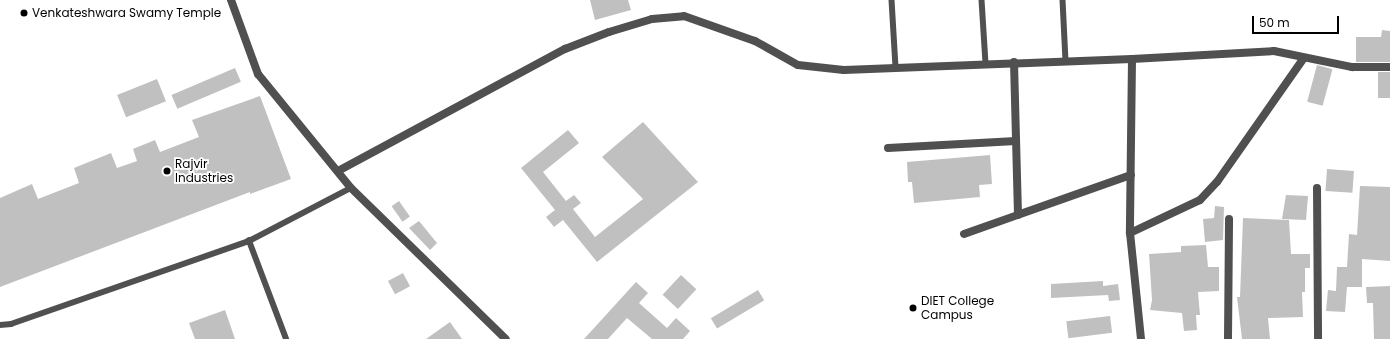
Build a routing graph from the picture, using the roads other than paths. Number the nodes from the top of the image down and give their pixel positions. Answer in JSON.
{"nodes":[{"id":1,"x":231,"y":0,"type":"edge"},
{"id":2,"x":892,"y":0,"type":"edge"},
{"id":3,"x":982,"y":0,"type":"edge"},
{"id":4,"x":1063,"y":0,"type":"edge"},
{"id":5,"x":1132,"y":59,"type":"junction"},
{"id":6,"x":1303,"y":59,"type":"junction"},
{"id":7,"x":1066,"y":60,"type":"junction"},
{"id":8,"x":1014,"y":62,"type":"junction"},
{"id":9,"x":986,"y":63,"type":"junction"},
{"id":10,"x":896,"y":67,"type":"junction"},
{"id":11,"x":1390,"y":67,"type":"edge"},
{"id":12,"x":1016,"y":140,"type":"junction"},
{"id":13,"x":888,"y":148,"type":"dead end"},
{"id":14,"x":338,"y":171,"type":"junction"},
{"id":15,"x":1131,"y":175,"type":"junction"},
{"id":16,"x":351,"y":188,"type":"junction"},
{"id":17,"x":1317,"y":188,"type":"dead end"},
{"id":18,"x":1018,"y":215,"type":"junction"},
{"id":19,"x":1229,"y":219,"type":"dead end"},
{"id":20,"x":1130,"y":233,"type":"junction"},
{"id":21,"x":964,"y":234,"type":"dead end"},
{"id":22,"x":249,"y":241,"type":"junction"},
{"id":23,"x":0,"y":325,"type":"edge"},
{"id":24,"x":286,"y":339,"type":"edge"},
{"id":25,"x":506,"y":339,"type":"edge"},
{"id":26,"x":1141,"y":339,"type":"edge"},
{"id":27,"x":1228,"y":339,"type":"edge"},
{"id":28,"x":1318,"y":339,"type":"edge"}],
"edges":[{"from":1,"to":14,"type":"street"},
{"from":2,"to":10,"type":"lane"},
{"from":3,"to":9,"type":"lane"},
{"from":4,"to":7,"type":"lane"},
{"from":5,"to":6,"type":"street"},
{"from":5,"to":7,"type":"street"},
{"from":5,"to":15,"type":"street"},
{"from":6,"to":11,"type":"street"},
{"from":6,"to":20,"type":"street"},
{"from":7,"to":8,"type":"street"},
{"from":8,"to":9,"type":"street"},
{"from":8,"to":12,"type":"street"},
{"from":9,"to":10,"type":"street"},
{"from":10,"to":14,"type":"street"},
{"from":12,"to":13,"type":"street"},
{"from":12,"to":18,"type":"street"},
{"from":14,"to":16,"type":"street"},
{"from":15,"to":18,"type":"street"},
{"from":15,"to":20,"type":"street"},
{"from":16,"to":22,"type":"lane"},
{"from":16,"to":25,"type":"street"},
{"from":17,"to":28,"type":"street"},
{"from":18,"to":21,"type":"street"},
{"from":19,"to":27,"type":"street"},
{"from":20,"to":26,"type":"street"},
{"from":22,"to":23,"type":"lane"},
{"from":22,"to":24,"type":"lane"}]}
